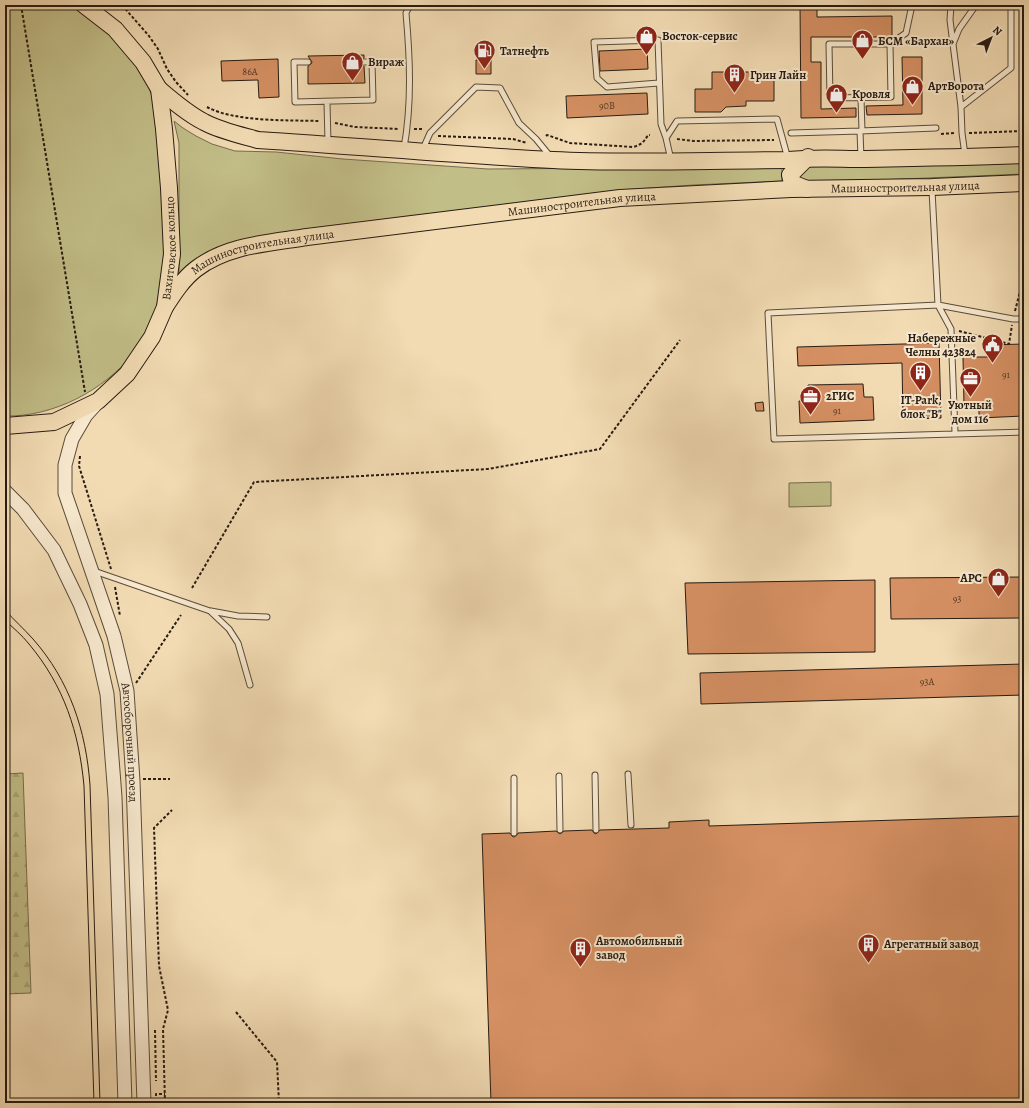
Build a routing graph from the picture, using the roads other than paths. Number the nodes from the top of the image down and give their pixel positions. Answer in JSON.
{"nodes":[{"id":1,"x":84,"y":5,"type":"edge"},
{"id":2,"x":410,"y":5,"type":"edge"},
{"id":3,"x":912,"y":5,"type":"edge"},
{"id":4,"x":951,"y":5,"type":"edge"},
{"id":5,"x":976,"y":5,"type":"edge"},
{"id":6,"x":1011,"y":5,"type":"edge"},
{"id":7,"x":890,"y":44,"type":"junction"},
{"id":8,"x":953,"y":44,"type":"junction"},
{"id":9,"x":308,"y":62,"type":"dead end"},
{"id":10,"x":364,"y":62,"type":"dead end"},
{"id":11,"x":659,"y":83,"type":"junction"},
{"id":12,"x":159,"y":89,"type":"junction"},
{"id":13,"x":861,"y":98,"type":"junction"},
{"id":14,"x":327,"y":102,"type":"junction"},
{"id":15,"x":961,"y":107,"type":"junction"},
{"id":16,"x":936,"y":128,"type":"dead end"},
{"id":17,"x":861,"y":131,"type":"junction"},
{"id":18,"x":791,"y":133,"type":"dead end"},
{"id":19,"x":666,"y":138,"type":"junction"},
{"id":20,"x":328,"y":144,"type":"junction"},
{"id":21,"x":403,"y":151,"type":"junction"},
{"id":22,"x":422,"y":152,"type":"junction"},
{"id":23,"x":1024,"y":155,"type":"edge"},
{"id":24,"x":808,"y":157,"type":"junction"},
{"id":25,"x":965,"y":158,"type":"junction"},
{"id":26,"x":861,"y":159,"type":"junction"},
{"id":27,"x":554,"y":160,"type":"junction"},
{"id":28,"x":789,"y":160,"type":"junction"},
{"id":29,"x":671,"y":161,"type":"junction"},
{"id":30,"x":1024,"y":183,"type":"edge"},
{"id":31,"x":932,"y":187,"type":"junction"},
{"id":32,"x":808,"y":189,"type":"junction"},
{"id":33,"x":938,"y":305,"type":"junction"},
{"id":34,"x":165,"y":307,"type":"junction"},
{"id":35,"x":1024,"y":319,"type":"edge"},
{"id":36,"x":93,"y":404,"type":"junction"},
{"id":37,"x":5,"y":426,"type":"edge"},
{"id":38,"x":1024,"y":432,"type":"edge"},
{"id":39,"x":956,"y":433,"type":"junction"},
{"id":40,"x":5,"y":491,"type":"edge"},
{"id":41,"x":91,"y":570,"type":"junction"},
{"id":42,"x":210,"y":611,"type":"junction"},
{"id":43,"x":267,"y":617,"type":"dead end"},
{"id":44,"x":250,"y":685,"type":"dead end"},
{"id":45,"x":628,"y":774,"type":"dead end"},
{"id":46,"x":594,"y":775,"type":"dead end"},
{"id":47,"x":559,"y":776,"type":"dead end"},
{"id":48,"x":514,"y":778,"type":"dead end"},
{"id":49,"x":630,"y":825,"type":"dead end"},
{"id":50,"x":560,"y":830,"type":"dead end"},
{"id":51,"x":596,"y":830,"type":"dead end"},
{"id":52,"x":514,"y":833,"type":"dead end"},
{"id":53,"x":150,"y":1101,"type":"edge"},
{"id":54,"x":125,"y":1103,"type":"edge"}],
"edges":[{"from":1,"to":12,"type":"main road","name":"Вахитовское кольцо"},
{"from":2,"to":21,"type":"lane"},
{"from":3,"to":7,"type":"lane"},
{"from":4,"to":8,"type":"lane"},
{"from":5,"to":8,"type":"lane"},
{"from":6,"to":15,"type":"lane"},
{"from":7,"to":13,"type":"lane"},
{"from":7,"to":13,"type":"lane"},
{"from":8,"to":15,"type":"lane"},
{"from":9,"to":14,"type":"lane"},
{"from":10,"to":14,"type":"lane"},
{"from":11,"to":11,"type":"lane"},
{"from":11,"to":19,"type":"lane"},
{"from":12,"to":20,"type":"main road"},
{"from":12,"to":34,"type":"main road","name":"Вахитовское кольцо"},
{"from":13,"to":17,"type":"lane"},
{"from":14,"to":20,"type":"lane"},
{"from":15,"to":25,"type":"lane"},
{"from":16,"to":17,"type":"lane"},
{"from":17,"to":18,"type":"lane"},
{"from":17,"to":26,"type":"lane"},
{"from":19,"to":28,"type":"lane"},
{"from":19,"to":29,"type":"lane"},
{"from":20,"to":21,"type":"main road"},
{"from":21,"to":22,"type":"main road"},
{"from":22,"to":27,"type":"main road"},
{"from":22,"to":27,"type":"lane"},
{"from":23,"to":25,"type":"main road"},
{"from":24,"to":26,"type":"main road"},
{"from":24,"to":28,"type":"main road"},
{"from":24,"to":32,"type":"main road"},
{"from":25,"to":26,"type":"main road"},
{"from":27,"to":29,"type":"main road"},
{"from":28,"to":29,"type":"main road"},
{"from":30,"to":31,"type":"main road","name":"Машиностроительная улица"},
{"from":31,"to":32,"type":"main road","name":"Машиностроительная улица"},
{"from":31,"to":33,"type":"lane"},
{"from":32,"to":34,"type":"main road","name":"Машиностроительная улица"},
{"from":33,"to":35,"type":"lane"},
{"from":33,"to":39,"type":"lane"},
{"from":33,"to":39,"type":"lane"},
{"from":34,"to":36,"type":"main road","name":"Вахитовское кольцо"},
{"from":36,"to":37,"type":"main road","name":"Вахитовское кольцо"},
{"from":36,"to":41,"type":"street","name":"Автосборочный проезд"},
{"from":38,"to":39,"type":"lane"},
{"from":40,"to":54,"type":"street","name":"Автосборочный проезд"},
{"from":41,"to":42,"type":"lane"},
{"from":41,"to":53,"type":"street","name":"Автосборочный проезд"},
{"from":42,"to":43,"type":"lane"},
{"from":42,"to":44,"type":"lane"},
{"from":45,"to":49,"type":"lane"},
{"from":46,"to":51,"type":"lane"},
{"from":47,"to":50,"type":"lane"},
{"from":48,"to":52,"type":"lane"}]}
